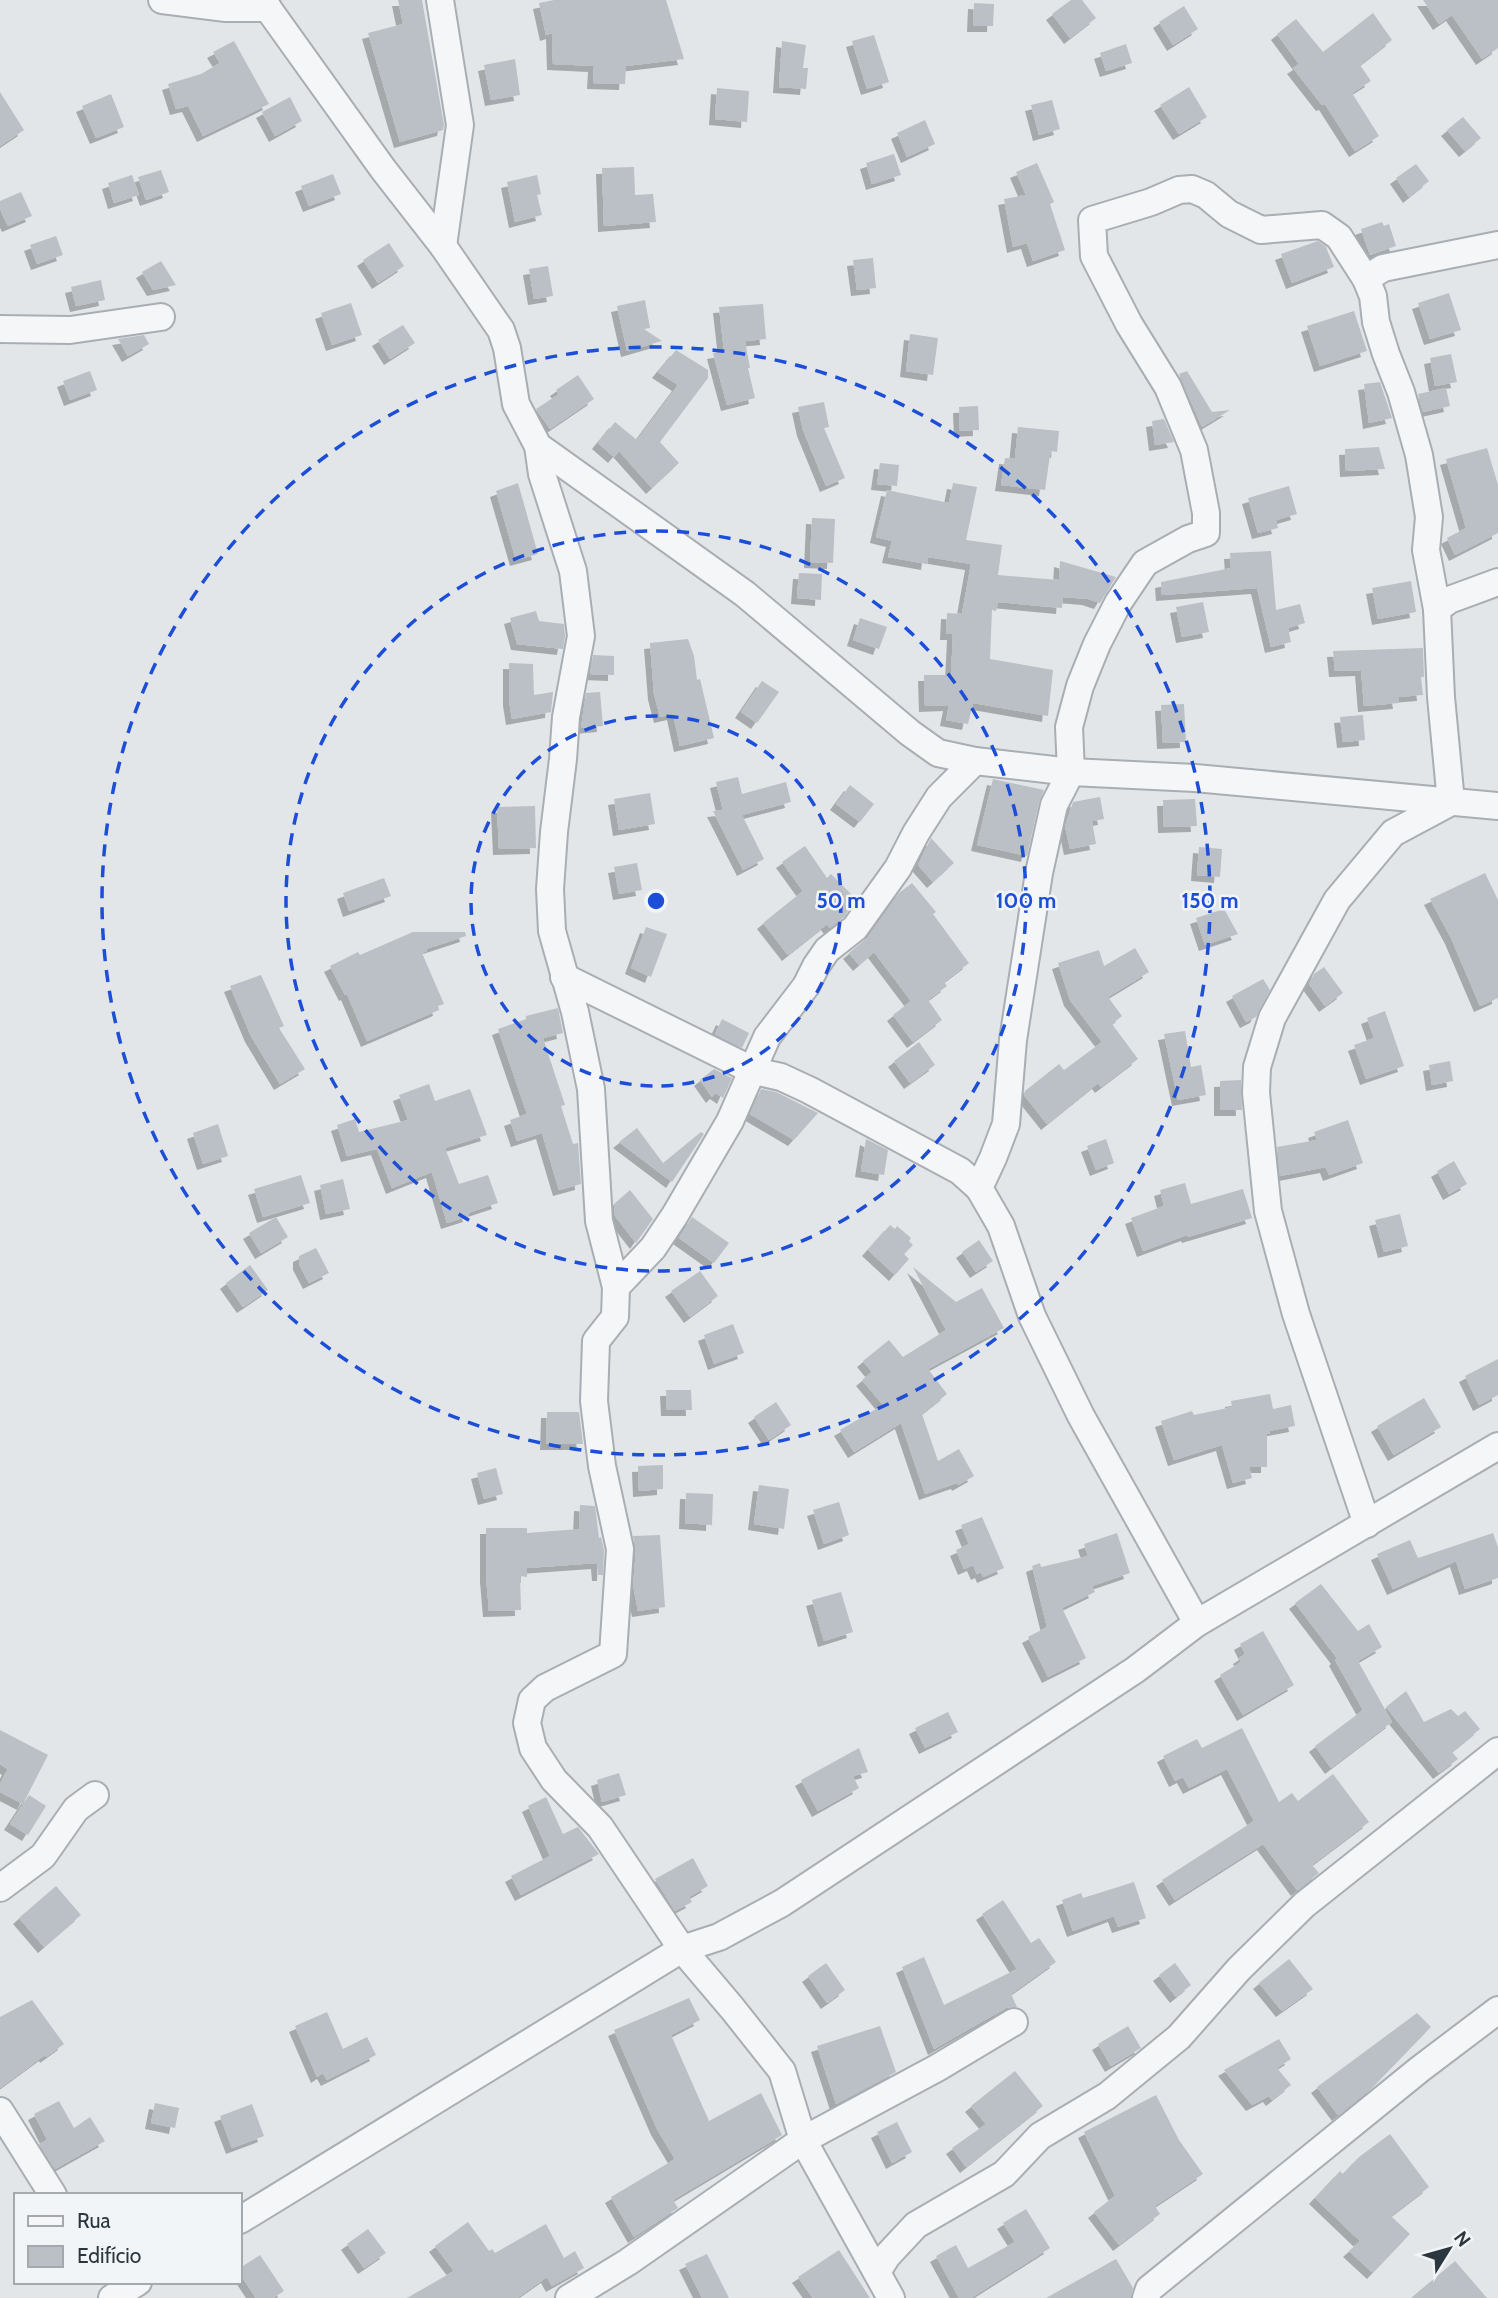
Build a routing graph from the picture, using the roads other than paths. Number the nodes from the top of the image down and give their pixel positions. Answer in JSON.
{"nodes":[{"id":1,"x":162,"y":0,"type":"edge"},
{"id":2,"x":440,"y":0,"type":"edge"},
{"id":3,"x":265,"y":4,"type":"edge"},
{"id":4,"x":1498,"y":244,"type":"edge"},
{"id":5,"x":443,"y":246,"type":"junction"},
{"id":6,"x":1366,"y":279,"type":"junction"},
{"id":7,"x":161,"y":317,"type":"dead end"},
{"id":8,"x":0,"y":329,"type":"edge"},
{"id":9,"x":538,"y":446,"type":"junction"},
{"id":10,"x":1498,"y":582,"type":"edge"},
{"id":11,"x":1437,"y":609,"type":"junction"},
{"id":12,"x":975,"y":761,"type":"junction"},
{"id":13,"x":1071,"y":772,"type":"junction"},
{"id":14,"x":1451,"y":802,"type":"junction"},
{"id":15,"x":1498,"y":806,"type":"edge"},
{"id":16,"x":564,"y":977,"type":"junction"},
{"id":17,"x":754,"y":1071,"type":"junction"},
{"id":18,"x":979,"y":1188,"type":"junction"},
{"id":19,"x":616,"y":1287,"type":"junction"},
{"id":20,"x":1498,"y":1446,"type":"edge"},
{"id":21,"x":1367,"y":1524,"type":"junction"},
{"id":22,"x":1197,"y":1623,"type":"junction"},
{"id":23,"x":1498,"y":1751,"type":"edge"},
{"id":24,"x":95,"y":1795,"type":"dead end"},
{"id":25,"x":0,"y":1888,"type":"edge"},
{"id":26,"x":682,"y":1950,"type":"junction"},
{"id":27,"x":1498,"y":2010,"type":"edge"},
{"id":28,"x":1014,"y":2022,"type":"dead end"},
{"id":29,"x":0,"y":2111,"type":"edge"},
{"id":30,"x":803,"y":2140,"type":"junction"},
{"id":31,"x":52,"y":2193,"type":"edge"},
{"id":32,"x":242,"y":2219,"type":"edge"},
{"id":33,"x":877,"y":2272,"type":"junction"},
{"id":34,"x":133,"y":2284,"type":"edge"},
{"id":35,"x":111,"y":2292,"type":"edge"},
{"id":36,"x":569,"y":2298,"type":"edge"},
{"id":37,"x":891,"y":2298,"type":"edge"},
{"id":38,"x":1146,"y":2298,"type":"edge"}],
"edges":[{"from":1,"to":3,"type":"street"},
{"from":2,"to":5,"type":"street"},
{"from":3,"to":5,"type":"street"},
{"from":4,"to":6,"type":"street"},
{"from":5,"to":9,"type":"street"},
{"from":6,"to":11,"type":"street"},
{"from":6,"to":13,"type":"street"},
{"from":7,"to":8,"type":"street"},
{"from":9,"to":12,"type":"street"},
{"from":9,"to":16,"type":"street"},
{"from":10,"to":11,"type":"street"},
{"from":11,"to":14,"type":"street"},
{"from":12,"to":13,"type":"street"},
{"from":12,"to":17,"type":"street"},
{"from":13,"to":14,"type":"street"},
{"from":13,"to":18,"type":"street"},
{"from":14,"to":15,"type":"street"},
{"from":14,"to":21,"type":"street"},
{"from":16,"to":17,"type":"street"},
{"from":16,"to":19,"type":"street"},
{"from":17,"to":18,"type":"street"},
{"from":17,"to":19,"type":"street"},
{"from":18,"to":22,"type":"street"},
{"from":19,"to":26,"type":"street"},
{"from":20,"to":21,"type":"street"},
{"from":21,"to":22,"type":"street"},
{"from":22,"to":26,"type":"street"},
{"from":23,"to":33,"type":"street"},
{"from":24,"to":25,"type":"street"},
{"from":26,"to":30,"type":"street"},
{"from":26,"to":32,"type":"street"},
{"from":27,"to":38,"type":"street"},
{"from":28,"to":30,"type":"street"},
{"from":29,"to":31,"type":"street"},
{"from":30,"to":33,"type":"street"},
{"from":30,"to":36,"type":"street"},
{"from":33,"to":37,"type":"street"},
{"from":34,"to":35,"type":"street"}]}
